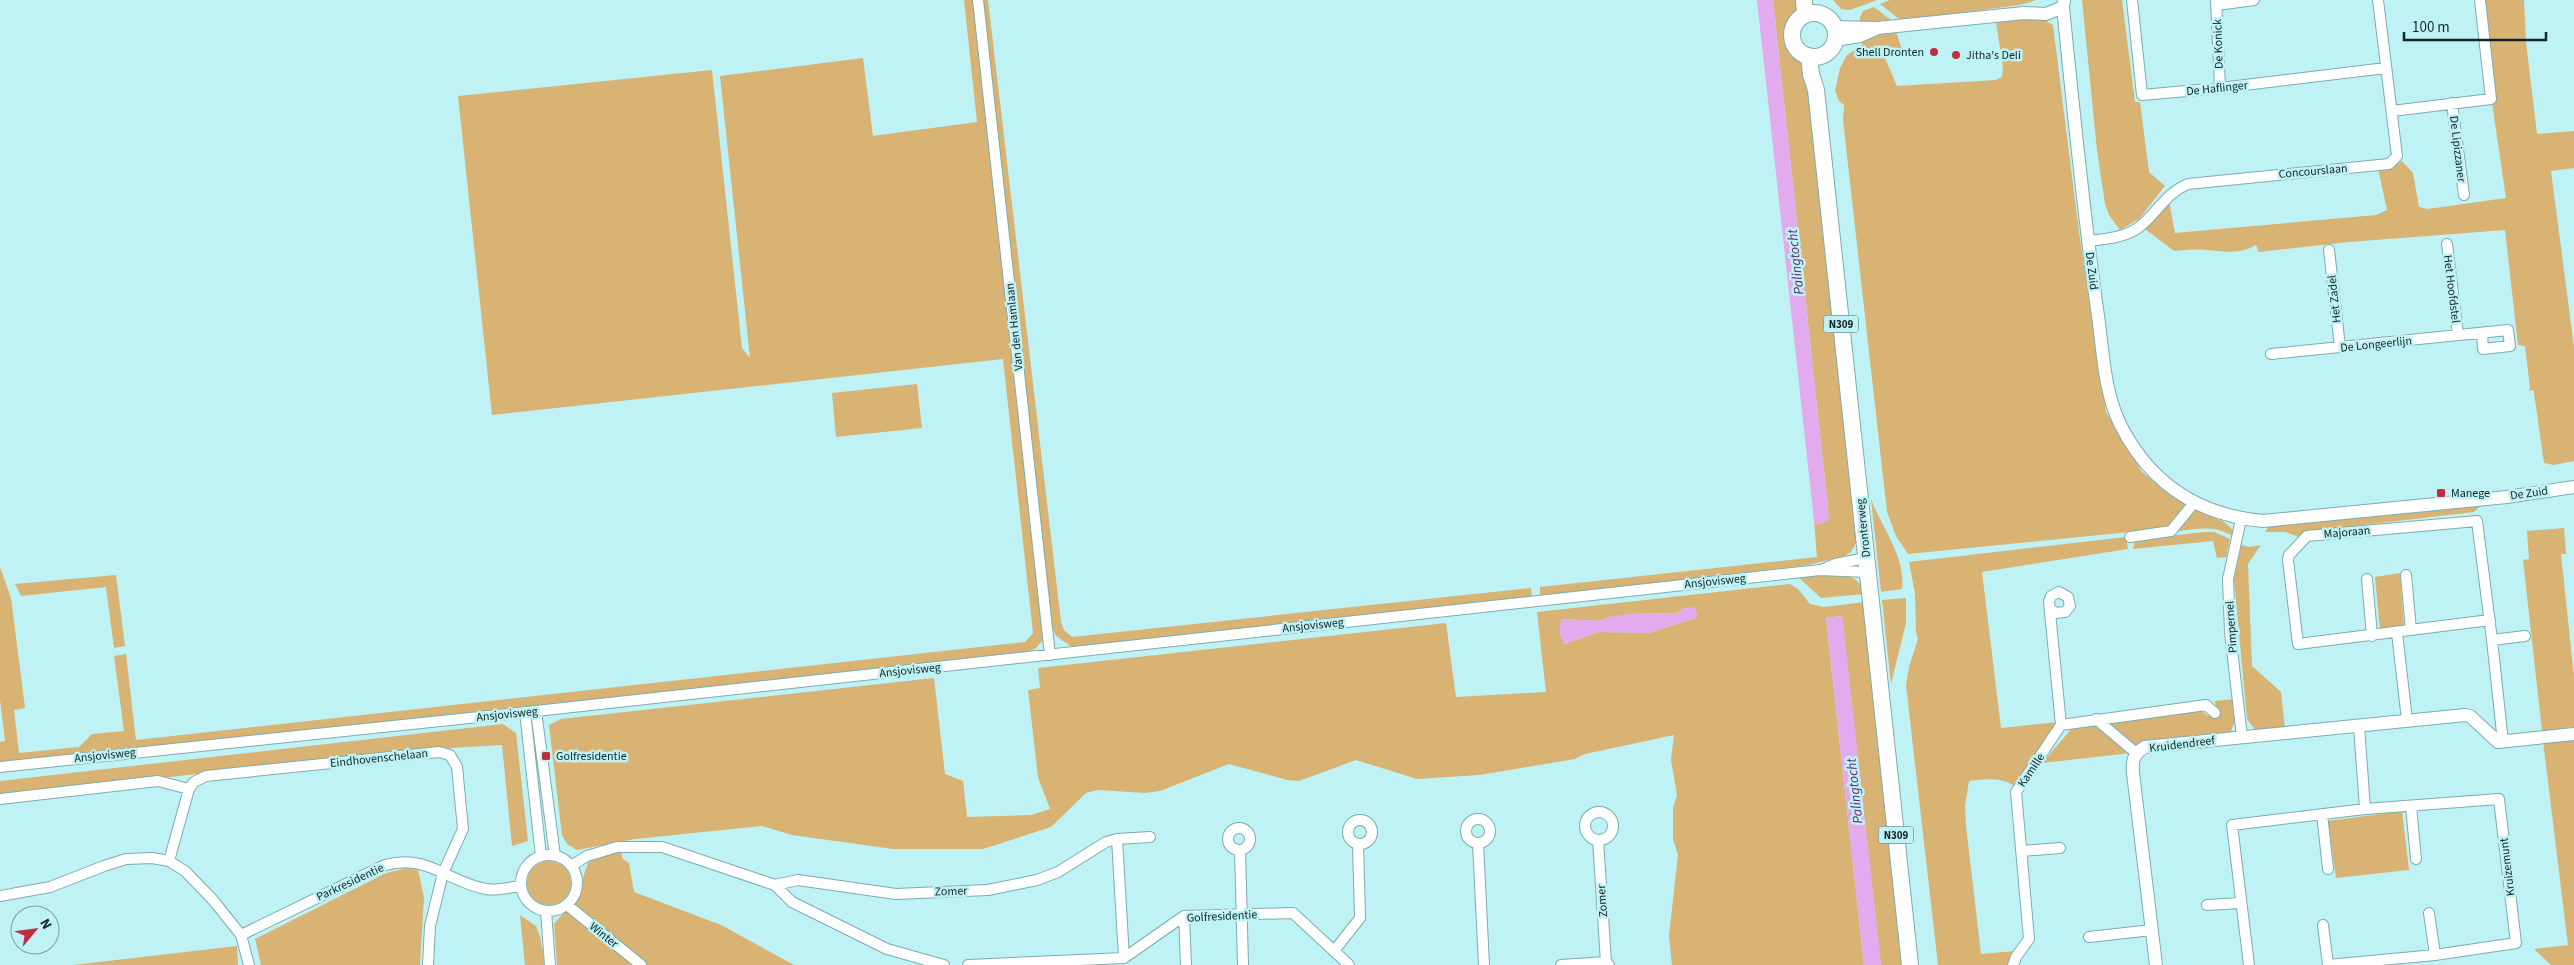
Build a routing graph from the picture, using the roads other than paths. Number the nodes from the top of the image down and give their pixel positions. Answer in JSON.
{"nodes":[{"id":1,"x":978,"y":0,"type":"edge"},
{"id":2,"x":2132,"y":0,"type":"edge"},
{"id":3,"x":2254,"y":0,"type":"edge"},
{"id":4,"x":2378,"y":0,"type":"edge"},
{"id":5,"x":2480,"y":0,"type":"edge"},
{"id":6,"x":2062,"y":2,"type":"edge"},
{"id":7,"x":2216,"y":2,"type":"edge"},
{"id":8,"x":1810,"y":7,"type":"edge"},
{"id":9,"x":1835,"y":34,"type":"junction"},
{"id":10,"x":1816,"y":56,"type":"junction"},
{"id":11,"x":2386,"y":68,"type":"junction"},
{"id":12,"x":2220,"y":88,"type":"junction"},
{"id":13,"x":2452,"y":103,"type":"junction"},
{"id":14,"x":2392,"y":110,"type":"junction"},
{"id":15,"x":2464,"y":195,"type":"dead end"},
{"id":16,"x":2088,"y":241,"type":"junction"},
{"id":17,"x":2447,"y":244,"type":"dead end"},
{"id":18,"x":2329,"y":250,"type":"dead end"},
{"id":19,"x":2482,"y":333,"type":"dead end"},
{"id":20,"x":2458,"y":335,"type":"junction"},
{"id":21,"x":2340,"y":348,"type":"junction"},
{"id":22,"x":2271,"y":354,"type":"dead end"},
{"id":23,"x":2572,"y":487,"type":"edge"},
{"id":24,"x":2194,"y":503,"type":"junction"},
{"id":25,"x":2241,"y":519,"type":"junction"},
{"id":26,"x":2130,"y":536,"type":"dead end"},
{"id":27,"x":1866,"y":565,"type":"junction"},
{"id":28,"x":2406,"y":575,"type":"dead end"},
{"id":29,"x":2367,"y":579,"type":"dead end"},
{"id":30,"x":2050,"y":608,"type":"dead end"},
{"id":31,"x":2490,"y":620,"type":"junction"},
{"id":32,"x":2411,"y":630,"type":"junction"},
{"id":33,"x":2397,"y":633,"type":"junction"},
{"id":34,"x":2372,"y":636,"type":"junction"},
{"id":35,"x":2525,"y":636,"type":"dead end"},
{"id":36,"x":2492,"y":640,"type":"junction"},
{"id":37,"x":1050,"y":655,"type":"junction"},
{"id":38,"x":536,"y":711,"type":"junction"},
{"id":39,"x":525,"y":712,"type":"junction"},
{"id":40,"x":2215,"y":713,"type":"dead end"},
{"id":41,"x":2096,"y":719,"type":"junction"},
{"id":42,"x":2407,"y":720,"type":"junction"},
{"id":43,"x":2062,"y":724,"type":"junction"},
{"id":44,"x":2359,"y":726,"type":"junction"},
{"id":45,"x":2574,"y":734,"type":"edge"},
{"id":46,"x":2242,"y":737,"type":"junction"},
{"id":47,"x":2504,"y":742,"type":"junction"},
{"id":48,"x":2136,"y":753,"type":"junction"},
{"id":49,"x":0,"y":767,"type":"edge"},
{"id":50,"x":189,"y":789,"type":"junction"},
{"id":51,"x":0,"y":799,"type":"edge"},
{"id":52,"x":2411,"y":806,"type":"junction"},
{"id":53,"x":2365,"y":809,"type":"junction"},
{"id":54,"x":2322,"y":814,"type":"junction"},
{"id":55,"x":1150,"y":837,"type":"dead end"},
{"id":56,"x":1117,"y":839,"type":"junction"},
{"id":57,"x":1598,"y":840,"type":"dead end"},
{"id":58,"x":1358,"y":844,"type":"dead end"},
{"id":59,"x":1478,"y":844,"type":"dead end"},
{"id":60,"x":2060,"y":848,"type":"dead end"},
{"id":61,"x":1240,"y":850,"type":"dead end"},
{"id":62,"x":2021,"y":851,"type":"junction"},
{"id":63,"x":541,"y":856,"type":"junction"},
{"id":64,"x":554,"y":856,"type":"junction"},
{"id":65,"x":2416,"y":859,"type":"dead end"},
{"id":66,"x":169,"y":861,"type":"junction"},
{"id":67,"x":571,"y":866,"type":"junction"},
{"id":68,"x":2328,"y":869,"type":"dead end"},
{"id":69,"x":443,"y":873,"type":"junction"},
{"id":70,"x":775,"y":885,"type":"junction"},
{"id":71,"x":521,"y":886,"type":"junction"},
{"id":72,"x":0,"y":896,"type":"edge"},
{"id":73,"x":2240,"y":903,"type":"junction"},
{"id":74,"x":567,"y":904,"type":"junction"},
{"id":75,"x":2206,"y":904,"type":"dead end"},
{"id":76,"x":546,"y":911,"type":"junction"},
{"id":77,"x":2429,"y":913,"type":"dead end"},
{"id":78,"x":1239,"y":914,"type":"junction"},
{"id":79,"x":1184,"y":916,"type":"junction"},
{"id":80,"x":2323,"y":925,"type":"dead end"},
{"id":81,"x":2152,"y":930,"type":"junction"},
{"id":82,"x":241,"y":935,"type":"junction"},
{"id":83,"x":2089,"y":937,"type":"dead end"},
{"id":84,"x":1334,"y":951,"type":"junction"},
{"id":85,"x":2435,"y":954,"type":"junction"},
{"id":86,"x":1124,"y":958,"type":"junction"},
{"id":87,"x":1607,"y":964,"type":"edge"},
{"id":88,"x":249,"y":965,"type":"edge"},
{"id":89,"x":428,"y":965,"type":"edge"},
{"id":90,"x":550,"y":965,"type":"edge"},
{"id":91,"x":641,"y":965,"type":"edge"},
{"id":92,"x":944,"y":965,"type":"edge"},
{"id":93,"x":968,"y":965,"type":"edge"},
{"id":94,"x":1186,"y":965,"type":"edge"},
{"id":95,"x":1242,"y":965,"type":"edge"},
{"id":96,"x":1349,"y":965,"type":"edge"},
{"id":97,"x":1484,"y":965,"type":"edge"},
{"id":98,"x":1560,"y":965,"type":"edge"},
{"id":99,"x":1910,"y":965,"type":"edge"},
{"id":100,"x":2013,"y":965,"type":"edge"},
{"id":101,"x":2156,"y":965,"type":"edge"},
{"id":102,"x":2249,"y":965,"type":"edge"},
{"id":103,"x":2328,"y":965,"type":"edge"}],
"edges":[{"from":1,"to":37,"type":"street","name":"Van den Hamlaan"},
{"from":2,"to":12,"type":"street","name":"De Haflinger"},
{"from":3,"to":7,"type":"street"},
{"from":4,"to":11,"type":"street","name":"Concourslaan"},
{"from":5,"to":13,"type":"street","name":"De Lipizzaner"},
{"from":6,"to":9,"type":"street","name":"De Zuid"},
{"from":6,"to":16,"type":"street","name":"De Zuid"},
{"from":7,"to":12,"type":"street","name":"De Konick"},
{"from":8,"to":9,"type":"main road"},
{"from":8,"to":10,"type":"main road"},
{"from":9,"to":10,"type":"main road"},
{"from":10,"to":27,"type":"main road","name":"Dronterweg","number":"N309"},
{"from":11,"to":12,"type":"street","name":"De Haflinger"},
{"from":11,"to":14,"type":"street","name":"Concourslaan"},
{"from":13,"to":14,"type":"street","name":"De Lipizzaner"},
{"from":13,"to":15,"type":"street","name":"De Lipizzaner"},
{"from":14,"to":16,"type":"street","name":"Concourslaan"},
{"from":16,"to":24,"type":"street","name":"De Zuid"},
{"from":17,"to":20,"type":"street","name":"Het Hoofdstel"},
{"from":18,"to":21,"type":"street","name":"Het Zadel"},
{"from":19,"to":20,"type":"street","name":"De Longeerlijn"},
{"from":20,"to":21,"type":"street","name":"De Longeerlijn"},
{"from":21,"to":22,"type":"street","name":"De Longeerlijn"},
{"from":23,"to":25,"type":"street","name":"De Zuid"},
{"from":24,"to":25,"type":"street","name":"De Zuid"},
{"from":24,"to":26,"type":"street"},
{"from":25,"to":46,"type":"street","name":"Pimpernel"},
{"from":27,"to":37,"type":"street","name":"Ansjovisweg"},
{"from":27,"to":99,"type":"main road","name":"Dronterweg","number":"N309"},
{"from":28,"to":32,"type":"street"},
{"from":29,"to":34,"type":"street"},
{"from":30,"to":43,"type":"street"},
{"from":31,"to":32,"type":"street","name":"Majoraan"},
{"from":31,"to":34,"type":"street","name":"Majoraan"},
{"from":31,"to":36,"type":"street","name":"Majoraan"},
{"from":32,"to":33,"type":"street","name":"Majoraan"},
{"from":33,"to":34,"type":"street","name":"Majoraan"},
{"from":33,"to":42,"type":"street"},
{"from":35,"to":36,"type":"street"},
{"from":36,"to":47,"type":"street"},
{"from":37,"to":38,"type":"street","name":"Ansjovisweg"},
{"from":38,"to":39,"type":"street","name":"Ansjovisweg"},
{"from":38,"to":64,"type":"street"},
{"from":39,"to":49,"type":"street","name":"Ansjovisweg"},
{"from":39,"to":63,"type":"street"},
{"from":40,"to":41,"type":"street"},
{"from":41,"to":43,"type":"street"},
{"from":41,"to":48,"type":"street"},
{"from":42,"to":44,"type":"street","name":"Kruidendreef"},
{"from":42,"to":47,"type":"street","name":"Kruidendreef"},
{"from":43,"to":62,"type":"street","name":"Kamille"},
{"from":44,"to":46,"type":"street","name":"Kruidendreef"},
{"from":44,"to":53,"type":"street"},
{"from":45,"to":47,"type":"street"},
{"from":46,"to":48,"type":"street","name":"Kruidendreef"},
{"from":48,"to":81,"type":"street","name":"Kruidendreef"},
{"from":50,"to":51,"type":"street"},
{"from":50,"to":66,"type":"street"},
{"from":50,"to":69,"type":"street","name":"Eindhovenschelaan"},
{"from":52,"to":53,"type":"street","name":"Kruizemunt"},
{"from":52,"to":65,"type":"street"},
{"from":52,"to":85,"type":"street","name":"Kruizemunt"},
{"from":53,"to":54,"type":"street","name":"Kruizemunt"},
{"from":54,"to":68,"type":"street"},
{"from":54,"to":73,"type":"street","name":"Kruizemunt"},
{"from":55,"to":56,"type":"street","name":"Zomer"},
{"from":56,"to":70,"type":"street","name":"Zomer"},
{"from":56,"to":86,"type":"street"},
{"from":57,"to":87,"type":"street","name":"Zomer"},
{"from":58,"to":84,"type":"street"},
{"from":59,"to":97,"type":"street"},
{"from":60,"to":62,"type":"street"},
{"from":61,"to":78,"type":"street"},
{"from":62,"to":100,"type":"street","name":"Kamille"},
{"from":63,"to":64,"type":"street"},
{"from":63,"to":71,"type":"street"},
{"from":64,"to":67,"type":"street"},
{"from":66,"to":72,"type":"street"},
{"from":66,"to":82,"type":"street"},
{"from":67,"to":70,"type":"street"},
{"from":67,"to":74,"type":"street"},
{"from":69,"to":71,"type":"street","name":"Parkresidentie"},
{"from":69,"to":82,"type":"street","name":"Parkresidentie"},
{"from":69,"to":89,"type":"street","name":"Eindhovenschelaan"},
{"from":70,"to":92,"type":"street"},
{"from":71,"to":76,"type":"street"},
{"from":73,"to":75,"type":"street"},
{"from":73,"to":102,"type":"street","name":"Kruizemunt"},
{"from":74,"to":76,"type":"street"},
{"from":74,"to":91,"type":"street","name":"Winter"},
{"from":76,"to":90,"type":"street"},
{"from":77,"to":85,"type":"street"},
{"from":78,"to":79,"type":"street","name":"Golfresidentie"},
{"from":78,"to":84,"type":"street","name":"Golfresidentie"},
{"from":78,"to":95,"type":"street"},
{"from":79,"to":86,"type":"street","name":"Golfresidentie"},
{"from":79,"to":94,"type":"street"},
{"from":80,"to":103,"type":"street","name":"Kruizemunt"},
{"from":81,"to":83,"type":"street"},
{"from":81,"to":101,"type":"street","name":"Kruidendreef"},
{"from":82,"to":88,"type":"street"},
{"from":84,"to":96,"type":"street","name":"Golfresidentie"},
{"from":85,"to":103,"type":"street","name":"Kruizemunt"},
{"from":86,"to":93,"type":"street"},
{"from":87,"to":98,"type":"street"}]}
